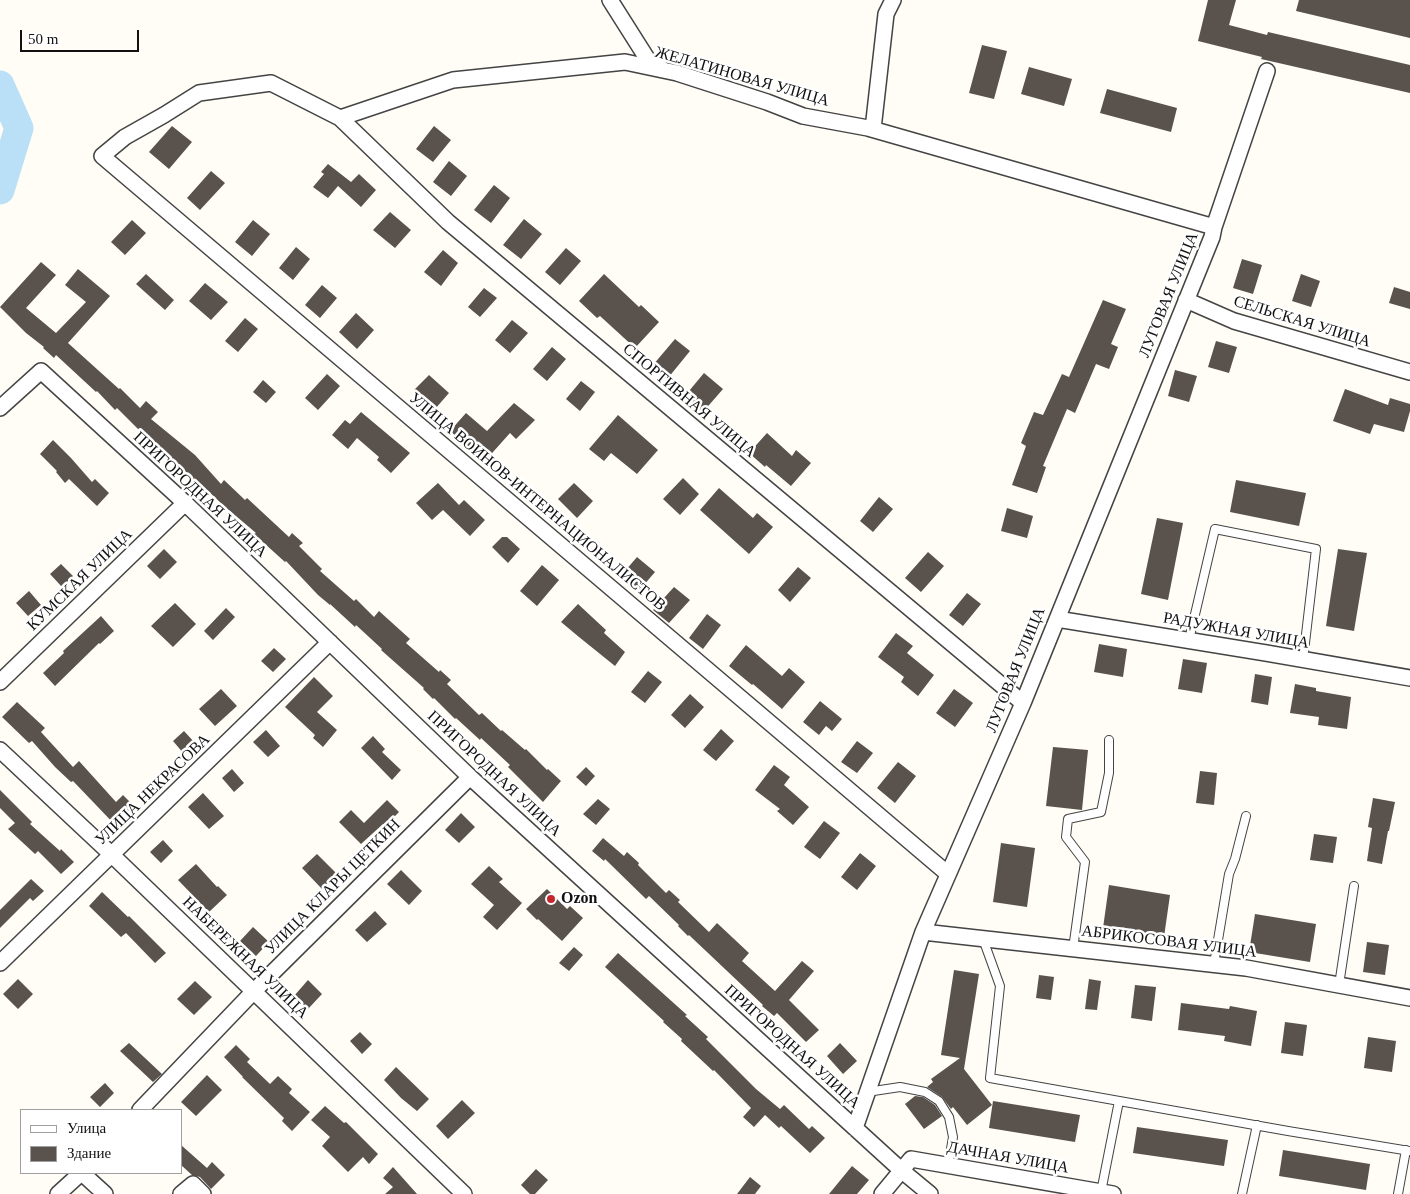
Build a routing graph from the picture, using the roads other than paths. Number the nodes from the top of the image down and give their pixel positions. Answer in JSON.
{"nodes":[{"id":1,"x":610,"y":0,"type":"edge"},
{"id":2,"x":893,"y":0,"type":"edge"},
{"id":3,"x":664,"y":70,"type":"junction"},
{"id":4,"x":1267,"y":71,"type":"dead end"},
{"id":5,"x":340,"y":118,"type":"junction"},
{"id":6,"x":873,"y":129,"type":"junction"},
{"id":7,"x":1214,"y":227,"type":"junction"},
{"id":8,"x":1186,"y":300,"type":"junction"},
{"id":9,"x":1410,"y":372,"type":"edge"},
{"id":10,"x":0,"y":408,"type":"edge"},
{"id":11,"x":185,"y":503,"type":"junction"},
{"id":12,"x":1057,"y":619,"type":"junction"},
{"id":13,"x":1189,"y":640,"type":"junction"},
{"id":14,"x":330,"y":642,"type":"junction"},
{"id":15,"x":1303,"y":660,"type":"junction"},
{"id":16,"x":1410,"y":678,"type":"edge"},
{"id":17,"x":0,"y":682,"type":"edge"},
{"id":18,"x":1022,"y":703,"type":"junction"},
{"id":19,"x":1110,"y":740,"type":"dead end"},
{"id":20,"x":0,"y":750,"type":"edge"},
{"id":21,"x":470,"y":777,"type":"junction"},
{"id":22,"x":1246,"y":816,"type":"dead end"},
{"id":23,"x":111,"y":854,"type":"junction"},
{"id":24,"x":948,"y":874,"type":"junction"},
{"id":25,"x":1354,"y":886,"type":"dead end"},
{"id":26,"x":923,"y":932,"type":"junction"},
{"id":27,"x":984,"y":939,"type":"junction"},
{"id":28,"x":1073,"y":949,"type":"junction"},
{"id":29,"x":0,"y":963,"type":"edge"},
{"id":30,"x":1214,"y":964,"type":"junction"},
{"id":31,"x":1339,"y":985,"type":"junction"},
{"id":32,"x":254,"y":991,"type":"junction"},
{"id":33,"x":1410,"y":998,"type":"edge"},
{"id":34,"x":867,"y":1092,"type":"junction"},
{"id":35,"x":1119,"y":1101,"type":"junction"},
{"id":36,"x":141,"y":1109,"type":"edge"},
{"id":37,"x":1257,"y":1125,"type":"junction"},
{"id":38,"x":855,"y":1128,"type":"junction"},
{"id":39,"x":1408,"y":1150,"type":"edge"},
{"id":40,"x":948,"y":1166,"type":"junction"},
{"id":41,"x":901,"y":1170,"type":"junction"},
{"id":42,"x":80,"y":1174,"type":"edge"},
{"id":43,"x":82,"y":1174,"type":"edge"},
{"id":44,"x":1107,"y":1193,"type":"edge"},
{"id":45,"x":58,"y":1194,"type":"edge"},
{"id":46,"x":105,"y":1194,"type":"edge"},
{"id":47,"x":181,"y":1194,"type":"edge"},
{"id":48,"x":203,"y":1194,"type":"edge"},
{"id":49,"x":464,"y":1194,"type":"edge"},
{"id":50,"x":882,"y":1194,"type":"edge"},
{"id":51,"x":930,"y":1194,"type":"edge"},
{"id":52,"x":1242,"y":1194,"type":"edge"},
{"id":53,"x":1398,"y":1194,"type":"edge"}],
"edges":[{"from":1,"to":3,"type":"street"},
{"from":2,"to":6,"type":"street"},
{"from":3,"to":5,"type":"street","name":"ЖЕЛАТИНОВАЯ УЛИЦА"},
{"from":3,"to":6,"type":"street","name":"ЖЕЛАТИНОВАЯ УЛИЦА"},
{"from":4,"to":7,"type":"street","name":"ЛУГОВАЯ УЛИЦА"},
{"from":5,"to":18,"type":"street","name":"СПОРТИВНАЯ УЛИЦА"},
{"from":5,"to":24,"type":"street","name":"УЛИЦА ВОИНОВ-ИНТЕРНАЦИОНАЛИСТОВ"},
{"from":6,"to":7,"type":"street","name":"ЖЕЛАТИНОВАЯ УЛИЦА"},
{"from":7,"to":8,"type":"street","name":"ЛУГОВАЯ УЛИЦА"},
{"from":8,"to":9,"type":"street","name":"СЕЛЬСКАЯ УЛИЦА"},
{"from":8,"to":12,"type":"street","name":"ЛУГОВАЯ УЛИЦА"},
{"from":10,"to":11,"type":"street","name":"ПРИГОРОДНАЯ УЛИЦА"},
{"from":11,"to":14,"type":"street","name":"ПРИГОРОДНАЯ УЛИЦА"},
{"from":11,"to":17,"type":"street","name":"КУМСКАЯ УЛИЦА"},
{"from":12,"to":13,"type":"street","name":"РАДУЖНАЯ УЛИЦА"},
{"from":12,"to":18,"type":"street","name":"ЛУГОВАЯ УЛИЦА"},
{"from":13,"to":15,"type":"street","name":"РАДУЖНАЯ УЛИЦА"},
{"from":13,"to":15,"type":"lane"},
{"from":14,"to":21,"type":"street","name":"ПРИГОРОДНАЯ УЛИЦА"},
{"from":14,"to":23,"type":"street","name":"УЛИЦА НЕКРАСОВА"},
{"from":15,"to":16,"type":"street","name":"РАДУЖНАЯ УЛИЦА"},
{"from":18,"to":24,"type":"street","name":"ЛУГОВАЯ УЛИЦА"},
{"from":19,"to":28,"type":"lane"},
{"from":20,"to":23,"type":"street","name":"НАБЕРЕЖНАЯ УЛИЦА"},
{"from":21,"to":32,"type":"street","name":"УЛИЦА КЛАРЫ ЦЕТКИН"},
{"from":21,"to":38,"type":"street","name":"ПРИГОРОДНАЯ УЛИЦА"},
{"from":22,"to":30,"type":"lane"},
{"from":23,"to":29,"type":"street","name":"УЛИЦА НЕКРАСОВА"},
{"from":23,"to":32,"type":"street","name":"НАБЕРЕЖНАЯ УЛИЦА"},
{"from":24,"to":26,"type":"street","name":"ЛУГОВАЯ УЛИЦА"},
{"from":25,"to":31,"type":"lane"},
{"from":26,"to":27,"type":"street","name":"АБРИКОСОВАЯ УЛИЦА"},
{"from":26,"to":34,"type":"street","name":"ЛУГОВАЯ УЛИЦА"},
{"from":27,"to":28,"type":"street","name":"АБРИКОСОВАЯ УЛИЦА"},
{"from":27,"to":35,"type":"lane"},
{"from":28,"to":30,"type":"street","name":"АБРИКОСОВАЯ УЛИЦА"},
{"from":30,"to":31,"type":"street","name":"АБРИКОСОВАЯ УЛИЦА"},
{"from":31,"to":33,"type":"street","name":"АБРИКОСОВАЯ УЛИЦА"},
{"from":32,"to":36,"type":"street","name":"УЛИЦА КЛАРЫ ЦЕТКИН"},
{"from":32,"to":49,"type":"street","name":"НАБЕРЕЖНАЯ УЛИЦА"},
{"from":34,"to":38,"type":"street","name":"ЛУГОВАЯ УЛИЦА"},
{"from":34,"to":40,"type":"lane"},
{"from":35,"to":37,"type":"lane"},
{"from":35,"to":44,"type":"lane"},
{"from":37,"to":39,"type":"lane"},
{"from":37,"to":52,"type":"lane"},
{"from":38,"to":41,"type":"street","name":"ПРИГОРОДНАЯ УЛИЦА"},
{"from":39,"to":53,"type":"lane"},
{"from":40,"to":41,"type":"street","name":"ДАЧНАЯ УЛИЦА"},
{"from":40,"to":44,"type":"street","name":"ДАЧНАЯ УЛИЦА"},
{"from":41,"to":50,"type":"street"},
{"from":41,"to":51,"type":"street","name":"ПРИГОРОДНАЯ УЛИЦА"},
{"from":42,"to":45,"type":"street"},
{"from":43,"to":46,"type":"street"},
{"from":47,"to":48,"type":"street"}]}
